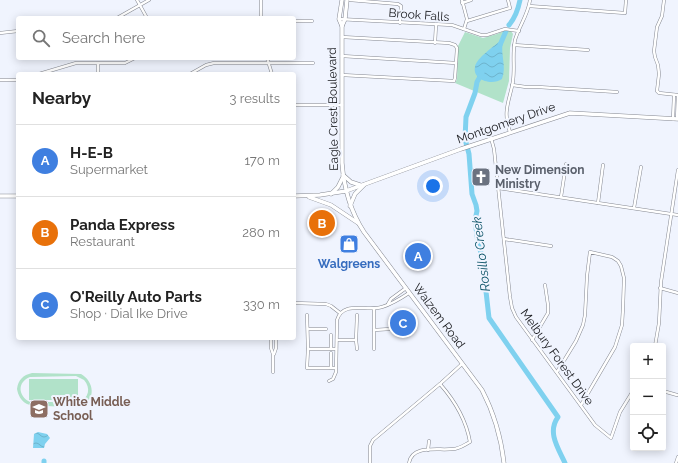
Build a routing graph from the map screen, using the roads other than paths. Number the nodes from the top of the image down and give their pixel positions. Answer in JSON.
{"nodes":[{"id":1,"x":137,"y":0,"type":"edge"},
{"id":2,"x":149,"y":0,"type":"edge"},
{"id":3,"x":261,"y":0,"type":"edge"},
{"id":4,"x":342,"y":0,"type":"edge"},
{"id":5,"x":347,"y":0,"type":"edge"},
{"id":6,"x":350,"y":0,"type":"edge"},
{"id":7,"x":471,"y":0,"type":"edge"},
{"id":8,"x":508,"y":0,"type":"edge"},
{"id":9,"x":530,"y":0,"type":"edge"},
{"id":10,"x":626,"y":0,"type":"edge"},
{"id":11,"x":664,"y":0,"type":"edge"},
{"id":12,"x":462,"y":1,"type":"edge"},
{"id":13,"x":140,"y":5,"type":"junction"},
{"id":14,"x":529,"y":6,"type":"junction"},
{"id":15,"x":121,"y":16,"type":"edge"},
{"id":16,"x":146,"y":16,"type":"edge"},
{"id":17,"x":262,"y":16,"type":"edge"},
{"id":18,"x":339,"y":19,"type":"junction"},
{"id":19,"x":345,"y":19,"type":"junction"},
{"id":20,"x":296,"y":21,"type":"edge"},
{"id":21,"x":312,"y":21,"type":"dead end"},
{"id":22,"x":466,"y":21,"type":"junction"},
{"id":23,"x":400,"y":23,"type":"junction"},
{"id":24,"x":436,"y":25,"type":"junction"},
{"id":25,"x":342,"y":26,"type":"junction"},
{"id":26,"x":464,"y":29,"type":"junction"},
{"id":27,"x":16,"y":31,"type":"edge"},
{"id":28,"x":519,"y":31,"type":"junction"},
{"id":29,"x":0,"y":32,"type":"edge"},
{"id":30,"x":342,"y":37,"type":"junction"},
{"id":31,"x":435,"y":43,"type":"junction"},
{"id":32,"x":514,"y":45,"type":"junction"},
{"id":33,"x":588,"y":50,"type":"dead end"},
{"id":34,"x":342,"y":56,"type":"junction"},
{"id":35,"x":130,"y":60,"type":"edge"},
{"id":36,"x":267,"y":60,"type":"edge"},
{"id":37,"x":98,"y":63,"type":"junction"},
{"id":38,"x":268,"y":63,"type":"junction"},
{"id":39,"x":313,"y":63,"type":"dead end"},
{"id":40,"x":456,"y":63,"type":"junction"},
{"id":41,"x":46,"y":72,"type":"edge"},
{"id":42,"x":98,"y":72,"type":"edge"},
{"id":43,"x":194,"y":72,"type":"edge"},
{"id":44,"x":271,"y":72,"type":"edge"},
{"id":45,"x":342,"y":75,"type":"junction"},
{"id":46,"x":0,"y":80,"type":"edge"},
{"id":47,"x":16,"y":80,"type":"edge"},
{"id":48,"x":512,"y":85,"type":"junction"},
{"id":49,"x":617,"y":92,"type":"dead end"},
{"id":50,"x":674,"y":95,"type":"junction"},
{"id":51,"x":678,"y":95,"type":"edge"},
{"id":52,"x":296,"y":105,"type":"edge"},
{"id":53,"x":342,"y":105,"type":"junction"},
{"id":54,"x":676,"y":119,"type":"edge"},
{"id":55,"x":510,"y":132,"type":"junction"},
{"id":56,"x":491,"y":138,"type":"junction"},
{"id":57,"x":566,"y":164,"type":"dead end"},
{"id":58,"x":603,"y":165,"type":"dead end"},
{"id":59,"x":641,"y":166,"type":"dead end"},
{"id":60,"x":678,"y":170,"type":"edge"},
{"id":61,"x":343,"y":176,"type":"junction"},
{"id":62,"x":363,"y":185,"type":"junction"},
{"id":63,"x":498,"y":188,"type":"junction"},
{"id":64,"x":346,"y":191,"type":"junction"},
{"id":65,"x":330,"y":194,"type":"junction"},
{"id":66,"x":0,"y":196,"type":"edge"},
{"id":67,"x":16,"y":196,"type":"edge"},
{"id":68,"x":296,"y":196,"type":"edge"},
{"id":69,"x":306,"y":196,"type":"junction"},
{"id":70,"x":561,"y":197,"type":"junction"},
{"id":71,"x":598,"y":203,"type":"junction"},
{"id":72,"x":350,"y":206,"type":"junction"},
{"id":73,"x":634,"y":208,"type":"junction"},
{"id":74,"x":671,"y":214,"type":"junction"},
{"id":75,"x":678,"y":215,"type":"edge"},
{"id":76,"x":358,"y":223,"type":"junction"},
{"id":77,"x":504,"y":239,"type":"junction"},
{"id":78,"x":551,"y":246,"type":"dead end"},
{"id":79,"x":545,"y":285,"type":"dead end"},
{"id":80,"x":406,"y":288,"type":"junction"},
{"id":81,"x":660,"y":288,"type":"junction"},
{"id":82,"x":410,"y":292,"type":"junction"},
{"id":83,"x":678,"y":293,"type":"edge"},
{"id":84,"x":296,"y":303,"type":"edge"},
{"id":85,"x":388,"y":304,"type":"junction"},
{"id":86,"x":374,"y":308,"type":"junction"},
{"id":87,"x":340,"y":313,"type":"junction"},
{"id":88,"x":307,"y":315,"type":"dead end"},
{"id":89,"x":357,"y":315,"type":"dead end"},
{"id":90,"x":308,"y":329,"type":"junction"},
{"id":91,"x":326,"y":329,"type":"dead end"},
{"id":92,"x":374,"y":330,"type":"junction"},
{"id":93,"x":390,"y":330,"type":"dead end"},
{"id":94,"x":331,"y":335,"type":"dead end"},
{"id":95,"x":271,"y":340,"type":"edge"},
{"id":96,"x":276,"y":340,"type":"edge"},
{"id":97,"x":336,"y":340,"type":"junction"},
{"id":98,"x":356,"y":340,"type":"junction"},
{"id":99,"x":532,"y":340,"type":"junction"},
{"id":100,"x":656,"y":343,"type":"edge"},
{"id":101,"x":271,"y":348,"type":"junction"},
{"id":102,"x":276,"y":348,"type":"junction"},
{"id":103,"x":308,"y":349,"type":"junction"},
{"id":104,"x":331,"y":349,"type":"junction"},
{"id":105,"x":336,"y":349,"type":"junction"},
{"id":106,"x":357,"y":349,"type":"dead end"},
{"id":107,"x":374,"y":349,"type":"dead end"},
{"id":108,"x":331,"y":353,"type":"dead end"},
{"id":109,"x":273,"y":354,"type":"junction"},
{"id":110,"x":463,"y":363,"type":"junction"},
{"id":111,"x":331,"y":368,"type":"junction"},
{"id":112,"x":336,"y":368,"type":"junction"},
{"id":113,"x":273,"y":372,"type":"dead end"},
{"id":114,"x":557,"y":372,"type":"junction"},
{"id":115,"x":329,"y":381,"type":"dead end"},
{"id":116,"x":440,"y":384,"type":"junction"},
{"id":117,"x":666,"y":392,"type":"edge"},
{"id":118,"x":630,"y":395,"type":"edge"},
{"id":119,"x":678,"y":395,"type":"edge"},
{"id":120,"x":581,"y":405,"type":"junction"},
{"id":121,"x":429,"y":441,"type":"dead end"},
{"id":122,"x":428,"y":450,"type":"junction"},
{"id":123,"x":678,"y":456,"type":"edge"},
{"id":124,"x":370,"y":463,"type":"edge"},
{"id":125,"x":409,"y":463,"type":"edge"},
{"id":126,"x":504,"y":463,"type":"edge"},
{"id":127,"x":676,"y":463,"type":"edge"}],
"edges":[{"from":1,"to":13,"type":"street"},
{"from":2,"to":13,"type":"street"},
{"from":3,"to":17,"type":"street"},
{"from":4,"to":18,"type":"main road"},
{"from":5,"to":19,"type":"main road","name":"Eagle Crest Boulevard"},
{"from":6,"to":23,"type":"street"},
{"from":7,"to":12,"type":"street"},
{"from":8,"to":22,"type":"street"},
{"from":9,"to":14,"type":"street"},
{"from":10,"to":14,"type":"street"},
{"from":11,"to":50,"type":"street"},
{"from":12,"to":22,"type":"street"},
{"from":13,"to":15,"type":"street"},
{"from":13,"to":16,"type":"street"},
{"from":14,"to":28,"type":"street"},
{"from":18,"to":19,"type":"street","name":"Brook Falls"},
{"from":18,"to":25,"type":"main road","name":"Eagle Crest Boulevard"},
{"from":19,"to":23,"type":"street","name":"Brook Falls"},
{"from":19,"to":25,"type":"main road","name":"Eagle Crest Boulevard"},
{"from":20,"to":21,"type":"street"},
{"from":22,"to":26,"type":"street"},
{"from":23,"to":24,"type":"street","name":"Brook Falls"},
{"from":24,"to":26,"type":"street","name":"Brook Falls"},
{"from":24,"to":31,"type":"street"},
{"from":25,"to":30,"type":"main road","name":"Eagle Crest Boulevard"},
{"from":26,"to":28,"type":"street","name":"Brook Falls"},
{"from":27,"to":29,"type":"street"},
{"from":28,"to":32,"type":"street"},
{"from":30,"to":31,"type":"street"},
{"from":30,"to":34,"type":"main road","name":"Eagle Crest Boulevard"},
{"from":31,"to":40,"type":"street"},
{"from":32,"to":33,"type":"street"},
{"from":32,"to":48,"type":"street"},
{"from":34,"to":40,"type":"street"},
{"from":34,"to":45,"type":"main road","name":"Eagle Crest Boulevard"},
{"from":35,"to":37,"type":"street"},
{"from":36,"to":38,"type":"street"},
{"from":37,"to":41,"type":"street"},
{"from":37,"to":42,"type":"street"},
{"from":38,"to":39,"type":"street"},
{"from":38,"to":43,"type":"street"},
{"from":38,"to":44,"type":"street"},
{"from":40,"to":45,"type":"street"},
{"from":45,"to":53,"type":"main road","name":"Eagle Crest Boulevard"},
{"from":46,"to":47,"type":"street"},
{"from":48,"to":49,"type":"street"},
{"from":48,"to":55,"type":"street"},
{"from":50,"to":51,"type":"street"},
{"from":50,"to":54,"type":"street"},
{"from":51,"to":54,"type":"street"},
{"from":52,"to":53,"type":"street"},
{"from":53,"to":61,"type":"main road","name":"Eagle Crest Boulevard"},
{"from":54,"to":55,"type":"main road","name":"Montgomery Drive"},
{"from":55,"to":56,"type":"main road","name":"Montgomery Drive"},
{"from":56,"to":62,"type":"main road","name":"Montgomery Drive"},
{"from":56,"to":63,"type":"street","name":"Melbury Forest Drive"},
{"from":57,"to":70,"type":"street"},
{"from":58,"to":71,"type":"street"},
{"from":59,"to":73,"type":"street"},
{"from":60,"to":74,"type":"street"},
{"from":61,"to":62,"type":"main road"},
{"from":61,"to":64,"type":"main road","name":"Eagle Crest Boulevard"},
{"from":61,"to":65,"type":"main road"},
{"from":62,"to":64,"type":"main road","name":"Montgomery Drive"},
{"from":62,"to":72,"type":"main road"},
{"from":63,"to":70,"type":"street"},
{"from":63,"to":77,"type":"street","name":"Melbury Forest Drive"},
{"from":64,"to":65,"type":"main road"},
{"from":64,"to":72,"type":"main road","name":"Walzem Road"},
{"from":65,"to":69,"type":"main road"},
{"from":66,"to":67,"type":"main road"},
{"from":68,"to":69,"type":"main road"},
{"from":69,"to":76,"type":"main road"},
{"from":70,"to":71,"type":"street"},
{"from":71,"to":73,"type":"street"},
{"from":72,"to":76,"type":"main road","name":"Walzem Road"},
{"from":73,"to":74,"type":"street"},
{"from":74,"to":75,"type":"street"},
{"from":74,"to":81,"type":"street"},
{"from":76,"to":80,"type":"main road","name":"Walzem Road"},
{"from":77,"to":78,"type":"street"},
{"from":77,"to":99,"type":"street","name":"Melbury Forest Drive"},
{"from":79,"to":99,"type":"street"},
{"from":80,"to":82,"type":"main road","name":"Walzem Road"},
{"from":80,"to":85,"type":"street"},
{"from":81,"to":83,"type":"street"},
{"from":81,"to":100,"type":"street"},
{"from":82,"to":85,"type":"street"},
{"from":82,"to":110,"type":"main road","name":"Walzem Road"},
{"from":84,"to":87,"type":"street"},
{"from":85,"to":86,"type":"street"},
{"from":86,"to":87,"type":"street"},
{"from":86,"to":92,"type":"street"},
{"from":87,"to":97,"type":"street"},
{"from":88,"to":90,"type":"street"},
{"from":89,"to":98,"type":"street"},
{"from":90,"to":91,"type":"street"},
{"from":90,"to":103,"type":"street"},
{"from":92,"to":93,"type":"street"},
{"from":92,"to":107,"type":"street"},
{"from":94,"to":104,"type":"street"},
{"from":95,"to":101,"type":"street"},
{"from":96,"to":102,"type":"street"},
{"from":97,"to":98,"type":"street"},
{"from":97,"to":105,"type":"street"},
{"from":98,"to":106,"type":"street"},
{"from":99,"to":114,"type":"street","name":"Melbury Forest Drive"},
{"from":101,"to":102,"type":"street"},
{"from":101,"to":109,"type":"street"},
{"from":102,"to":109,"type":"street"},
{"from":103,"to":104,"type":"street"},
{"from":103,"to":111,"type":"street"},
{"from":104,"to":105,"type":"street"},
{"from":105,"to":112,"type":"street"},
{"from":108,"to":111,"type":"street"},
{"from":109,"to":113,"type":"street"},
{"from":110,"to":116,"type":"street"},
{"from":110,"to":126,"type":"main road","name":"Walzem Road"},
{"from":111,"to":112,"type":"street"},
{"from":112,"to":115,"type":"street"},
{"from":114,"to":120,"type":"street","name":"Melbury Forest Drive"},
{"from":114,"to":120,"type":"street"},
{"from":116,"to":122,"type":"street"},
{"from":116,"to":124,"type":"street"},
{"from":117,"to":119,"type":"street"},
{"from":118,"to":120,"type":"street","name":"Melbury Forest Drive"},
{"from":121,"to":122,"type":"street"},
{"from":122,"to":125,"type":"street"},
{"from":123,"to":127,"type":"street"}]}
